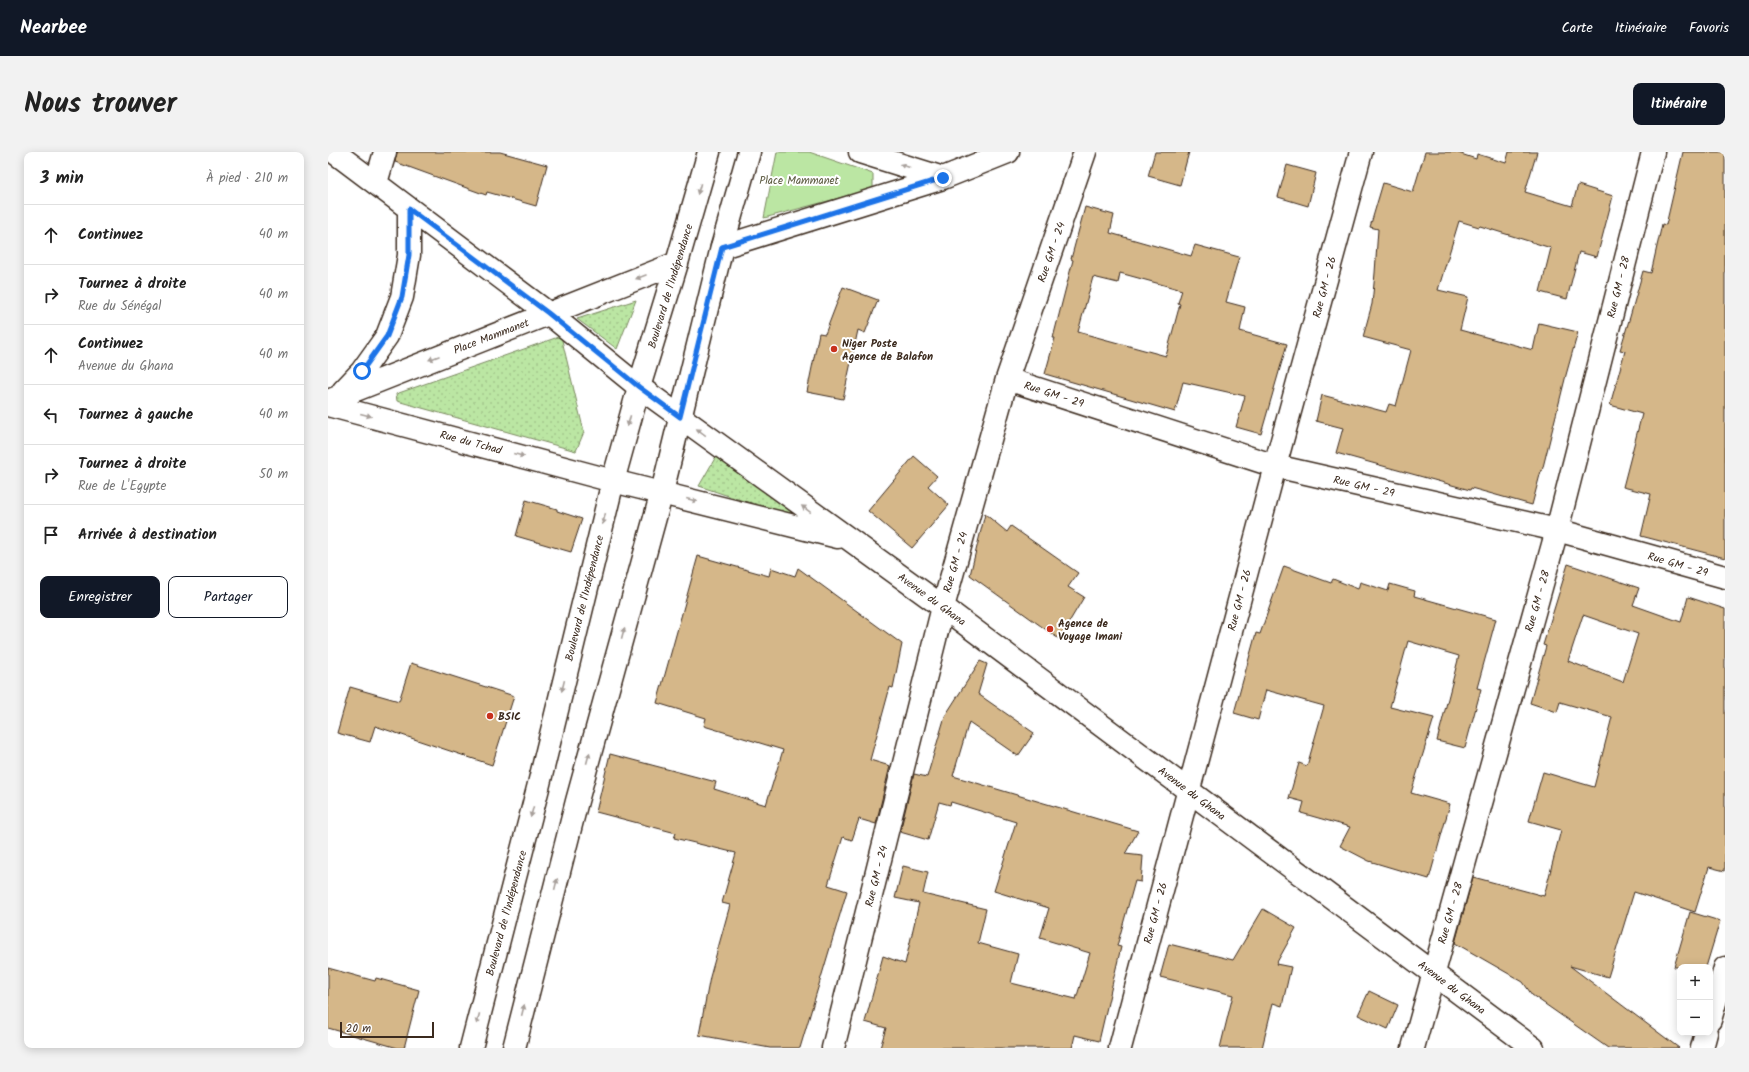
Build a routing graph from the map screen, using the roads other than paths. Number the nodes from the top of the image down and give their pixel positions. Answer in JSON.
{"nodes":[{"id":1,"x":334,"y":152,"type":"edge"},
{"id":2,"x":385,"y":152,"type":"edge"},
{"id":3,"x":709,"y":152,"type":"edge"},
{"id":4,"x":748,"y":152,"type":"edge"},
{"id":5,"x":860,"y":152,"type":"edge"},
{"id":6,"x":1008,"y":152,"type":"edge"},
{"id":7,"x":1084,"y":152,"type":"edge"},
{"id":8,"x":1360,"y":152,"type":"edge"},
{"id":9,"x":1653,"y":152,"type":"edge"},
{"id":10,"x":943,"y":178,"type":"junction"},
{"id":11,"x":376,"y":183,"type":"junction"},
{"id":12,"x":409,"y":209,"type":"junction"},
{"id":13,"x":722,"y":247,"type":"junction"},
{"id":14,"x":677,"y":263,"type":"junction"},
{"id":15,"x":548,"y":313,"type":"junction"},
{"id":16,"x":1007,"y":379,"type":"junction"},
{"id":17,"x":639,"y":387,"type":"junction"},
{"id":18,"x":332,"y":400,"type":"edge"},
{"id":19,"x":680,"y":417,"type":"junction"},
{"id":20,"x":1275,"y":466,"type":"junction"},
{"id":21,"x":613,"y":481,"type":"junction"},
{"id":22,"x":662,"y":492,"type":"junction"},
{"id":23,"x":1557,"y":530,"type":"junction"},
{"id":24,"x":849,"y":540,"type":"junction"},
{"id":25,"x":1725,"y":577,"type":"edge"},
{"id":26,"x":943,"y":606,"type":"junction"},
{"id":27,"x":1188,"y":790,"type":"junction"},
{"id":28,"x":1725,"y":968,"type":"edge"},
{"id":29,"x":1433,"y":973,"type":"junction"},
{"id":30,"x":1713,"y":1010,"type":"edge"},
{"id":31,"x":1705,"y":1036,"type":"edge"},
{"id":32,"x":470,"y":1048,"type":"edge"},
{"id":33,"x":514,"y":1048,"type":"edge"},
{"id":34,"x":833,"y":1048,"type":"edge"},
{"id":35,"x":1120,"y":1048,"type":"edge"},
{"id":36,"x":1413,"y":1048,"type":"edge"},
{"id":37,"x":1534,"y":1048,"type":"edge"},
{"id":38,"x":1702,"y":1048,"type":"edge"}],
"edges":[{"from":1,"to":11,"type":"street","name":"Avenue du Ghana"},
{"from":2,"to":11,"type":"street"},
{"from":3,"to":14,"type":"street","name":"Boulevard de l'Indépendance","one_way":true},
{"from":4,"to":13,"type":"street"},
{"from":10,"to":5,"type":"street","one_way":true},
{"from":6,"to":10,"type":"street"},
{"from":7,"to":16,"type":"street","name":"Rue GM - 24"},
{"from":8,"to":20,"type":"street","name":"Rue GM - 26"},
{"from":9,"to":23,"type":"street","name":"Rue GM - 28"},
{"from":10,"to":13,"type":"street"},
{"from":11,"to":12,"type":"street","name":"Avenue du Ghana"},
{"from":12,"to":15,"type":"street","name":"Avenue du Ghana"},
{"from":12,"to":18,"type":"street"},
{"from":13,"to":19,"type":"street"},
{"from":14,"to":15,"type":"street","name":"Place Mammanet","one_way":true},
{"from":14,"to":17,"type":"street","name":"Boulevard de l'Indépendance"},
{"from":15,"to":17,"type":"street","name":"Avenue du Ghana"},
{"from":15,"to":18,"type":"street","name":"Place Mammanet","one_way":true},
{"from":16,"to":20,"type":"street","name":"Rue GM - 29"},
{"from":16,"to":26,"type":"street","name":"Rue GM - 24"},
{"from":17,"to":19,"type":"street","name":"Avenue du Ghana"},
{"from":17,"to":21,"type":"street","name":"Boulevard de l'Indépendance","one_way":true},
{"from":18,"to":21,"type":"street","name":"Rue du Tchad","one_way":true},
{"from":19,"to":22,"type":"street"},
{"from":24,"to":19,"type":"street","name":"Avenue du Ghana","one_way":true},
{"from":20,"to":23,"type":"street","name":"Rue GM - 29"},
{"from":20,"to":27,"type":"street","name":"Rue GM - 26"},
{"from":21,"to":22,"type":"street","name":"Avenue du Ghana"},
{"from":21,"to":32,"type":"street","name":"Boulevard de l'Indépendance","one_way":true},
{"from":22,"to":24,"type":"street","name":"Avenue du Ghana","one_way":true},
{"from":33,"to":22,"type":"street","one_way":true},
{"from":23,"to":25,"type":"street","name":"Rue GM - 29"},
{"from":23,"to":29,"type":"street","name":"Rue GM - 28"},
{"from":24,"to":26,"type":"street","name":"Avenue du Ghana"},
{"from":26,"to":27,"type":"street","name":"Avenue du Ghana"},
{"from":26,"to":34,"type":"street","name":"Rue GM - 24"},
{"from":27,"to":29,"type":"street","name":"Avenue du Ghana"},
{"from":27,"to":35,"type":"street","name":"Rue GM - 26"},
{"from":28,"to":30,"type":"street"},
{"from":29,"to":36,"type":"street","name":"Rue GM - 28"},
{"from":29,"to":37,"type":"street","name":"Avenue du Ghana"},
{"from":31,"to":38,"type":"street"}]}
